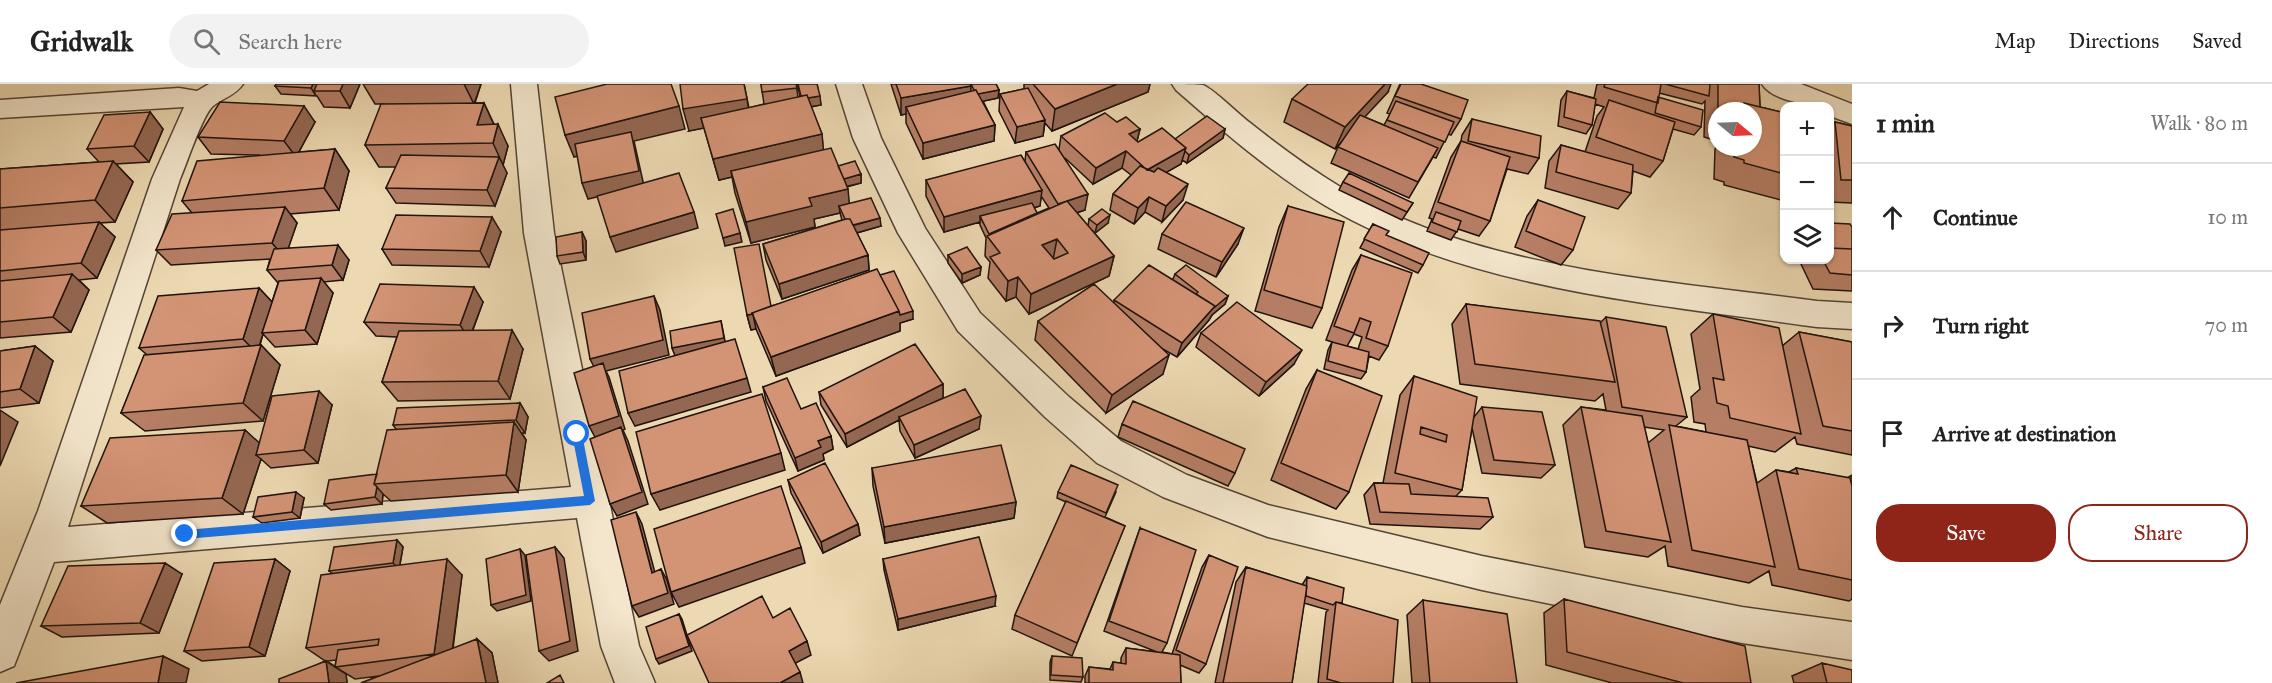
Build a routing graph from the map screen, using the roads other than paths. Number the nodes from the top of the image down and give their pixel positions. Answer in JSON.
{"nodes":[{"id":1,"x":230,"y":84,"type":"edge"},
{"id":2,"x":524,"y":84,"type":"edge"},
{"id":3,"x":849,"y":84,"type":"edge"},
{"id":4,"x":1185,"y":84,"type":"edge"},
{"id":5,"x":1775,"y":84,"type":"edge"},
{"id":6,"x":201,"y":101,"type":"junction"},
{"id":7,"x":0,"y":109,"type":"edge"},
{"id":8,"x":1852,"y":114,"type":"edge"},
{"id":9,"x":1852,"y":316,"type":"edge"},
{"id":10,"x":590,"y":501,"type":"junction"},
{"id":11,"x":42,"y":546,"type":"junction"},
{"id":12,"x":1852,"y":641,"type":"edge"},
{"id":13,"x":0,"y":653,"type":"edge"},
{"id":14,"x":635,"y":683,"type":"edge"}],
"edges":[{"from":1,"to":6,"type":"street"},
{"from":2,"to":10,"type":"street"},
{"from":3,"to":12,"type":"street"},
{"from":4,"to":9,"type":"street"},
{"from":5,"to":8,"type":"street"},
{"from":6,"to":7,"type":"street"},
{"from":6,"to":11,"type":"street"},
{"from":10,"to":11,"type":"street"},
{"from":10,"to":14,"type":"street"},
{"from":11,"to":13,"type":"street"}]}
